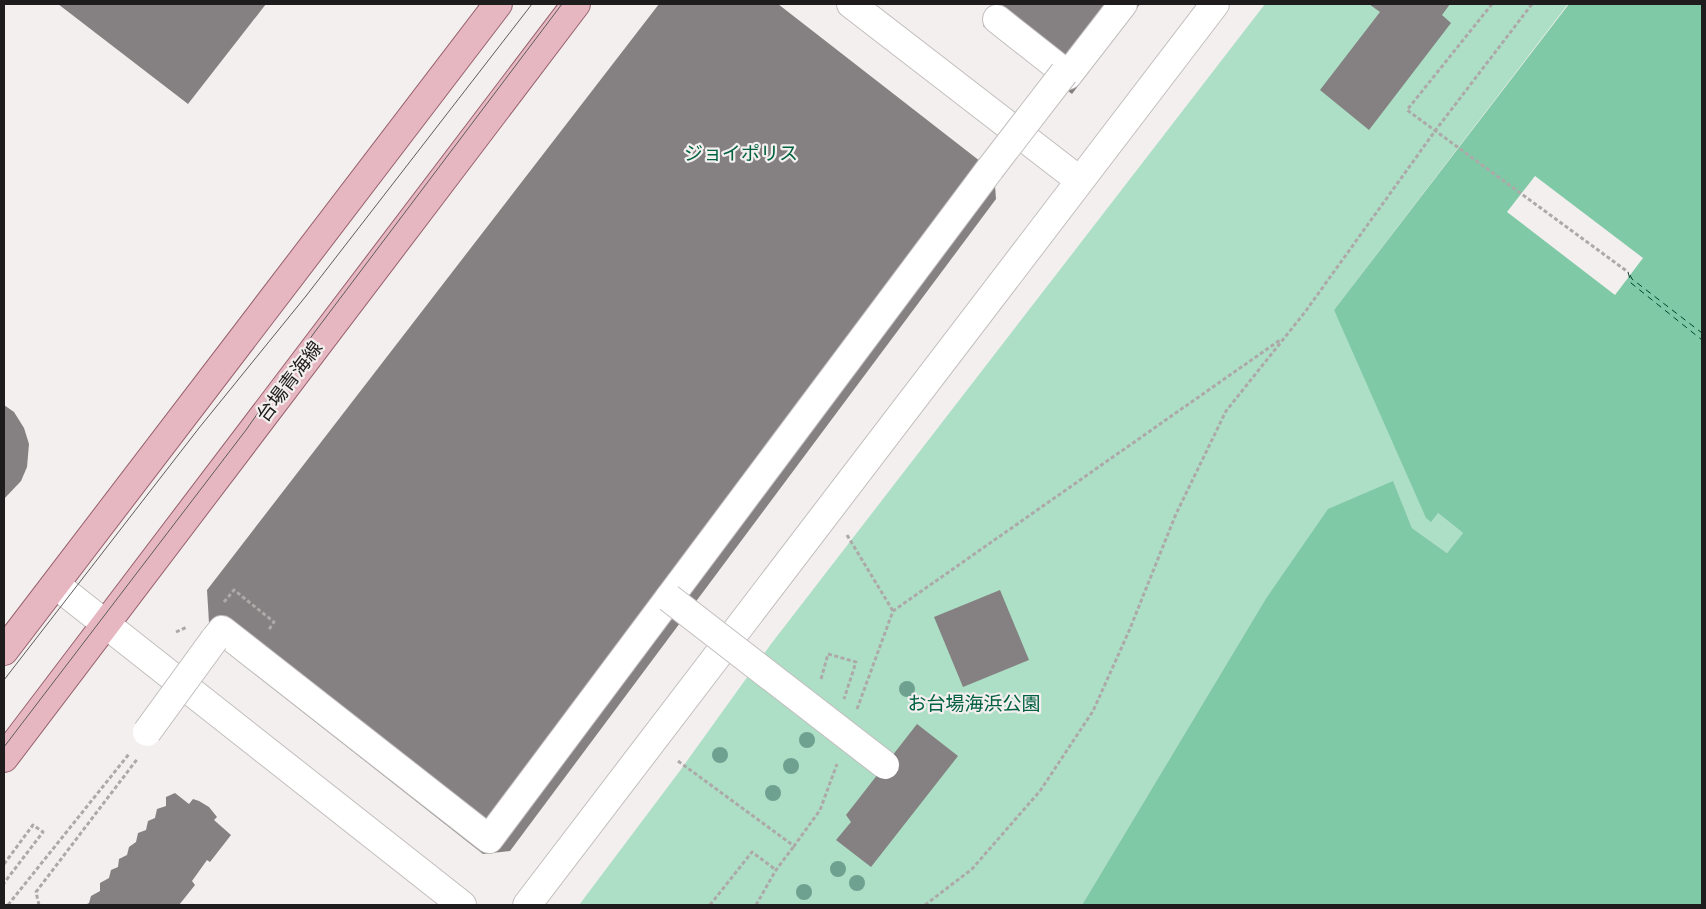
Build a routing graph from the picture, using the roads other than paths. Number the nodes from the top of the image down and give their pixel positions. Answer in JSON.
{"nodes":[{"id":1,"x":498,"y":4,"type":"edge"},
{"id":2,"x":576,"y":4,"type":"edge"},
{"id":3,"x":851,"y":4,"type":"edge"},
{"id":4,"x":1123,"y":4,"type":"edge"},
{"id":5,"x":1215,"y":4,"type":"edge"},
{"id":6,"x":997,"y":20,"type":"dead end"},
{"id":7,"x":1064,"y":73,"type":"junction"},
{"id":8,"x":1079,"y":180,"type":"junction"},
{"id":9,"x":56,"y":585,"type":"junction"},
{"id":10,"x":669,"y":598,"type":"junction"},
{"id":11,"x":105,"y":624,"type":"junction"},
{"id":12,"x":4,"y":651,"type":"edge"},
{"id":13,"x":147,"y":732,"type":"road end"},
{"id":14,"x":4,"y":758,"type":"edge"},
{"id":15,"x":885,"y":765,"type":"dead end"},
{"id":16,"x":462,"y":905,"type":"edge"},
{"id":17,"x":527,"y":905,"type":"edge"}],
"edges":[{"from":1,"to":9,"type":"main road"},
{"from":2,"to":11,"type":"main road","name":"台場青海線"},
{"from":3,"to":8,"type":"street"},
{"from":4,"to":7,"type":"street"},
{"from":5,"to":8,"type":"street"},
{"from":6,"to":7,"type":"street"},
{"from":7,"to":10,"type":"street","bridge":true},
{"from":8,"to":17,"type":"street"},
{"from":9,"to":11,"type":"street"},
{"from":9,"to":12,"type":"main road"},
{"from":10,"to":13,"type":"street","bridge":true},
{"from":10,"to":15,"type":"street","bridge":true},
{"from":11,"to":14,"type":"main road","name":"台場青海線"},
{"from":11,"to":16,"type":"street"}]}
